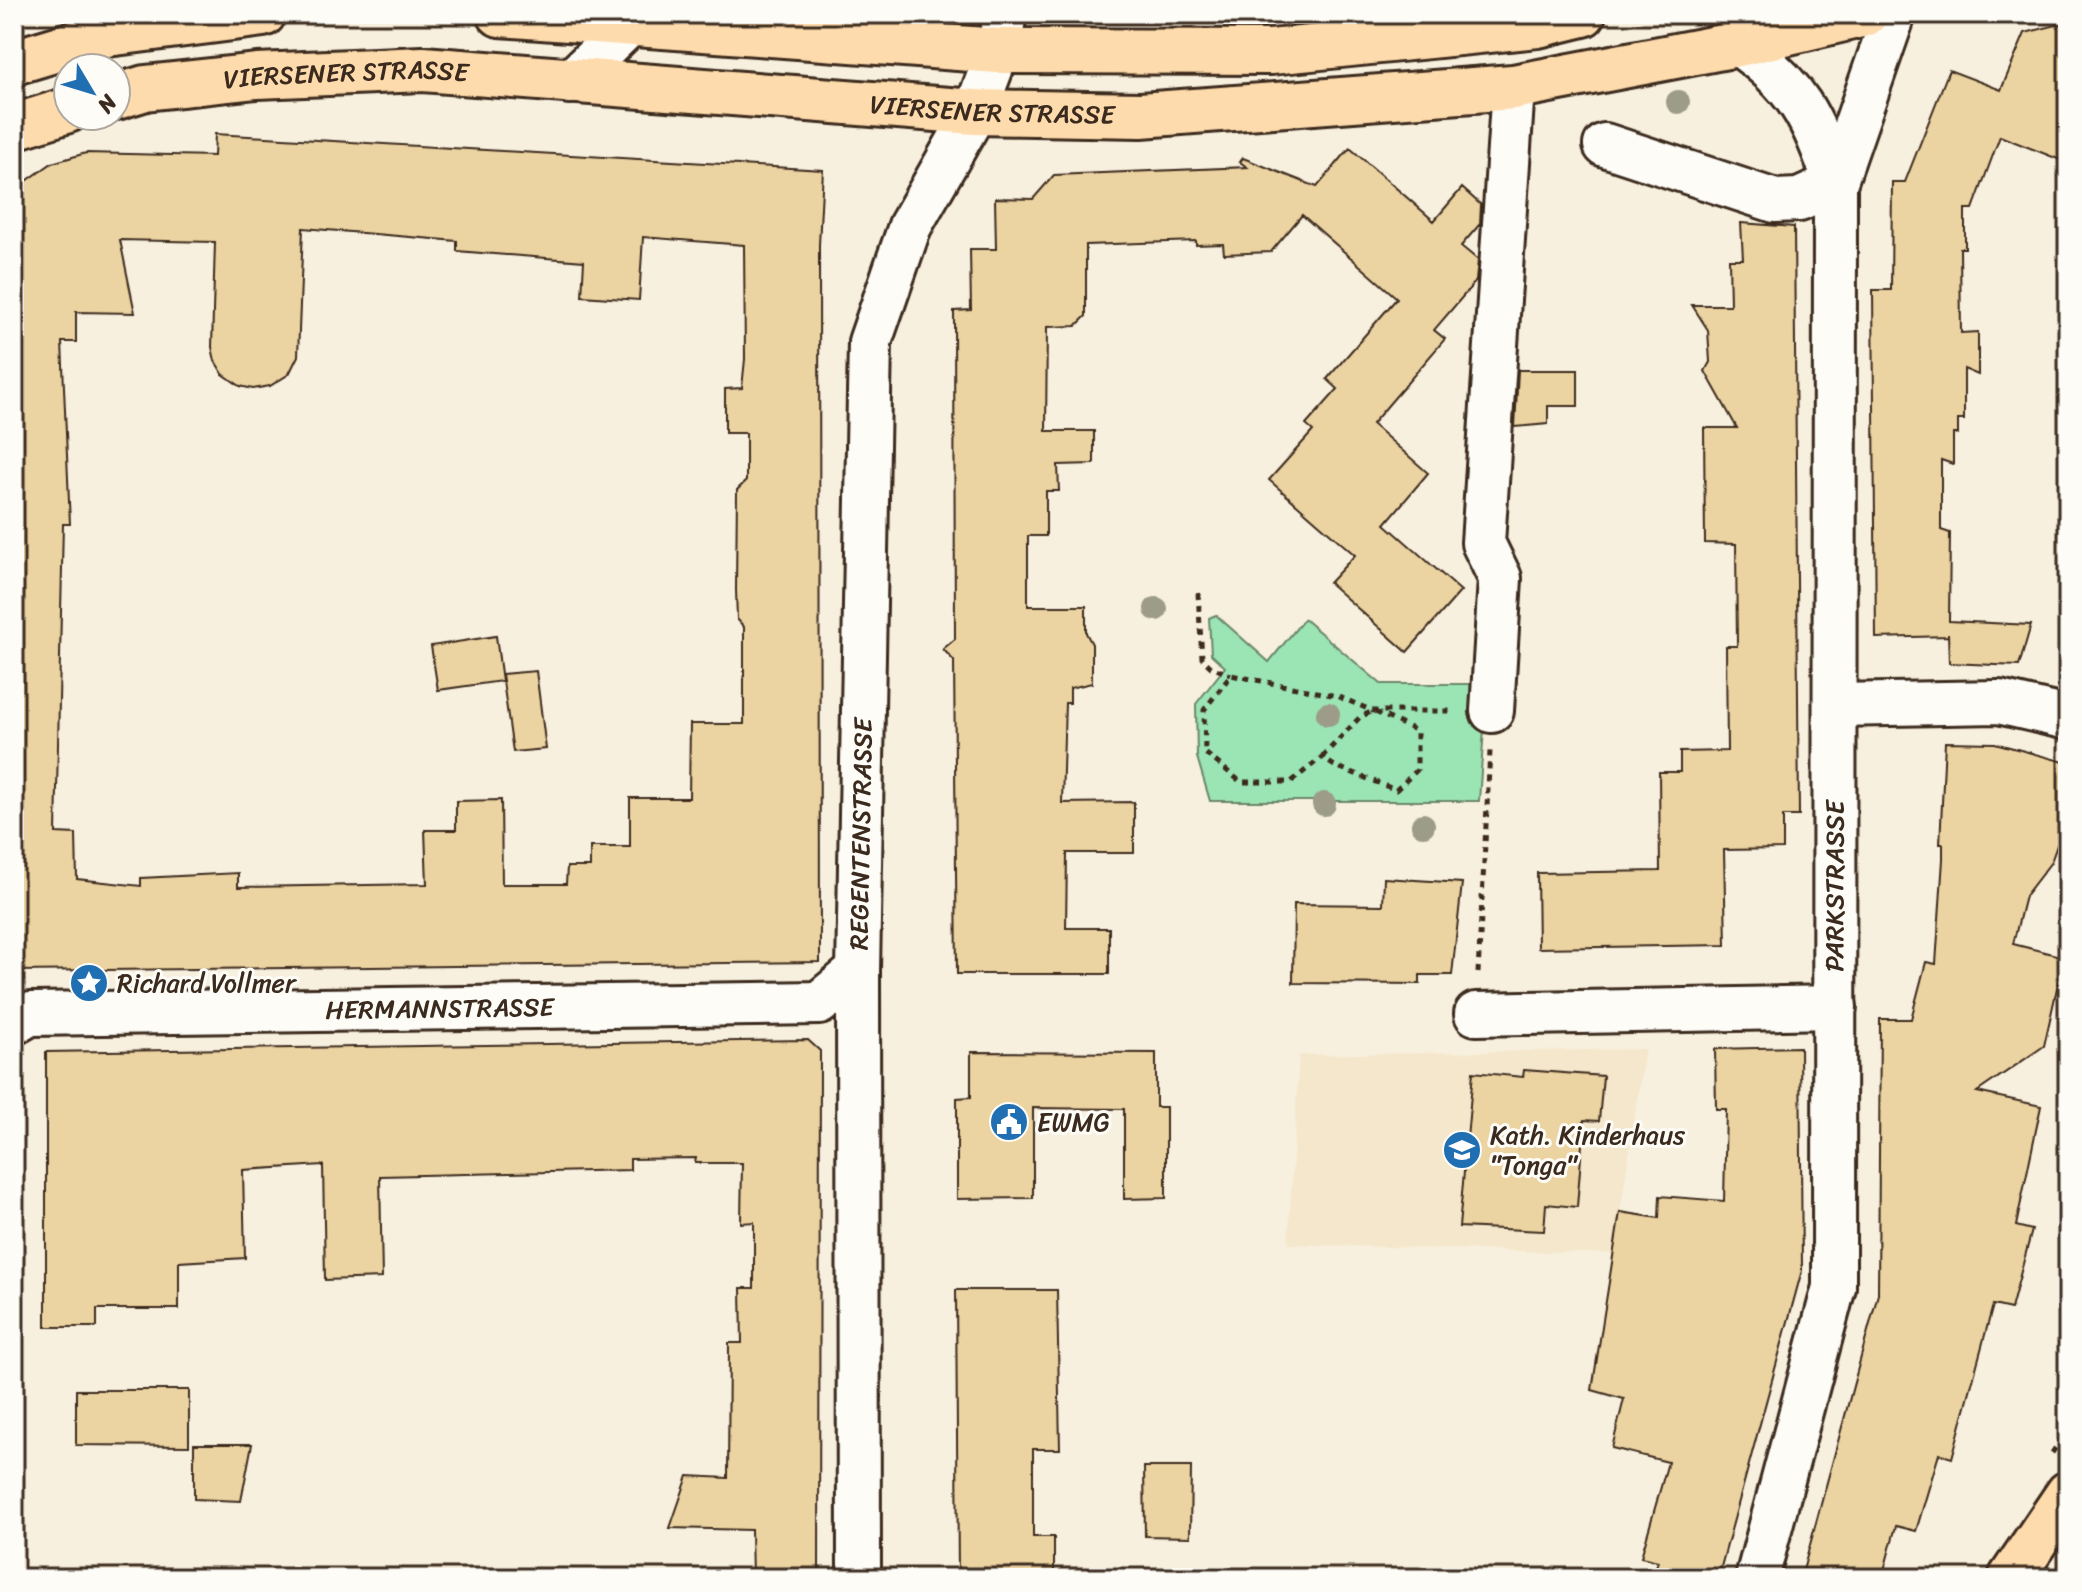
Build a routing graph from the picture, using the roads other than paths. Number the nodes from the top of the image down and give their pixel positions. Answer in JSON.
{"nodes":[{"id":1,"x":263,"y":14,"type":"edge"},
{"id":2,"x":500,"y":14,"type":"edge"},
{"id":3,"x":1583,"y":14,"type":"edge"},
{"id":4,"x":1865,"y":14,"type":"edge"},
{"id":5,"x":1894,"y":14,"type":"edge"},
{"id":6,"x":629,"y":20,"type":"edge"},
{"id":7,"x":1001,"y":32,"type":"edge"},
{"id":8,"x":1738,"y":44,"type":"junction"},
{"id":9,"x":14,"y":62,"type":"edge"},
{"id":10,"x":570,"y":82,"type":"junction"},
{"id":11,"x":1513,"y":87,"type":"junction"},
{"id":12,"x":132,"y":92,"type":"edge"},
{"id":13,"x":975,"y":112,"type":"junction"},
{"id":14,"x":52,"y":115,"type":"edge"},
{"id":15,"x":14,"y":127,"type":"edge"},
{"id":16,"x":1605,"y":145,"type":"dead end"},
{"id":17,"x":1835,"y":184,"type":"junction"},
{"id":18,"x":1835,"y":705,"type":"junction"},
{"id":19,"x":1492,"y":711,"type":"road end"},
{"id":20,"x":2068,"y":718,"type":"edge"},
{"id":21,"x":858,"y":971,"type":"junction"},
{"id":22,"x":1835,"y":1007,"type":"junction"},
{"id":23,"x":1476,"y":1014,"type":"road end"},
{"id":24,"x":14,"y":1023,"type":"edge"},
{"id":25,"x":2068,"y":1494,"type":"edge"},
{"id":26,"x":859,"y":1578,"type":"edge"},
{"id":27,"x":1757,"y":1578,"type":"edge"},
{"id":28,"x":2011,"y":1578,"type":"edge"}],
"edges":[{"from":1,"to":9,"type":"main road"},
{"from":2,"to":6,"type":"main road"},
{"from":3,"to":7,"type":"main road"},
{"from":4,"to":8,"type":"main road","name":"VIERSENER STRASSE"},
{"from":5,"to":17,"type":"street","name":"PARKSTRASSE"},
{"from":6,"to":7,"type":"main road"},
{"from":6,"to":10,"type":"street"},
{"from":7,"to":13,"type":"street","name":"REGENTENSTRASSE"},
{"from":8,"to":11,"type":"main road","name":"VIERSENER STRASSE"},
{"from":8,"to":17,"type":"street","name":"PARKSTRASSE"},
{"from":10,"to":12,"type":"main road","name":"VIERSENER STRASSE"},
{"from":10,"to":13,"type":"main road","name":"VIERSENER STRASSE"},
{"from":11,"to":13,"type":"main road","name":"VIERSENER STRASSE"},
{"from":11,"to":19,"type":"street"},
{"from":13,"to":21,"type":"street","name":"REGENTENSTRASSE"},
{"from":14,"to":15,"type":"main road"},
{"from":16,"to":17,"type":"street"},
{"from":17,"to":18,"type":"street","name":"PARKSTRASSE"},
{"from":18,"to":20,"type":"street"},
{"from":18,"to":22,"type":"street","name":"PARKSTRASSE"},
{"from":21,"to":24,"type":"street","name":"HERMANNSTRASSE"},
{"from":21,"to":26,"type":"street","name":"REGENTENSTRASSE"},
{"from":22,"to":23,"type":"street"},
{"from":22,"to":27,"type":"street","name":"PARKSTRASSE"},
{"from":25,"to":28,"type":"main road"}]}
